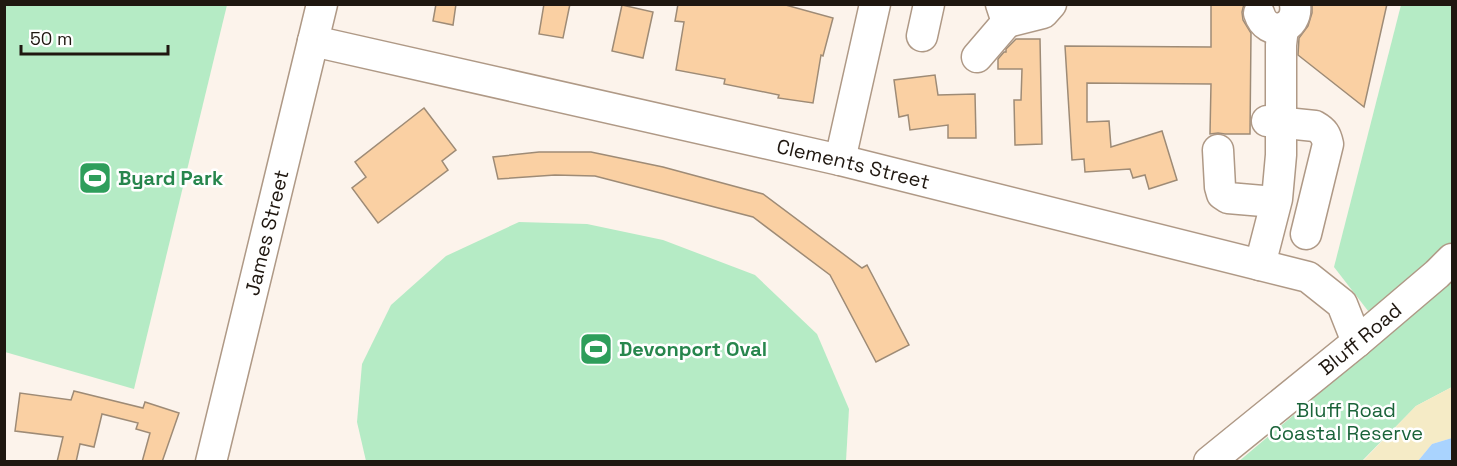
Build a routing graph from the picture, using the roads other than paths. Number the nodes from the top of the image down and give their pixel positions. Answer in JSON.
{"nodes":[{"id":1,"x":322,"y":4,"type":"edge"},
{"id":2,"x":875,"y":4,"type":"edge"},
{"id":3,"x":929,"y":4,"type":"edge"},
{"id":4,"x":1052,"y":4,"type":"edge"},
{"id":5,"x":1004,"y":13,"type":"edge"},
{"id":6,"x":1276,"y":18,"type":"edge"},
{"id":7,"x":922,"y":36,"type":"dead end"},
{"id":8,"x":314,"y":41,"type":"junction"},
{"id":9,"x":977,"y":57,"type":"dead end"},
{"id":10,"x":1274,"y":122,"type":"junction"},
{"id":11,"x":1218,"y":150,"type":"dead end"},
{"id":12,"x":840,"y":160,"type":"junction"},
{"id":13,"x":1263,"y":201,"type":"junction"},
{"id":14,"x":1306,"y":234,"type":"dead end"},
{"id":15,"x":1452,"y":259,"type":"edge"},
{"id":16,"x":1253,"y":264,"type":"junction"},
{"id":17,"x":1357,"y":342,"type":"junction"},
{"id":18,"x":211,"y":462,"type":"edge"},
{"id":19,"x":1209,"y":462,"type":"edge"}],
"edges":[{"from":1,"to":8,"type":"street","name":"James Street"},
{"from":2,"to":12,"type":"street"},
{"from":3,"to":7,"type":"street"},
{"from":4,"to":5,"type":"street"},
{"from":5,"to":9,"type":"street"},
{"from":6,"to":10,"type":"street"},
{"from":8,"to":12,"type":"street","name":"Clements Street"},
{"from":8,"to":18,"type":"street","name":"James Street"},
{"from":10,"to":13,"type":"street"},
{"from":10,"to":14,"type":"street"},
{"from":10,"to":16,"type":"street"},
{"from":11,"to":13,"type":"street"},
{"from":12,"to":16,"type":"street","name":"Clements Street"},
{"from":13,"to":16,"type":"street"},
{"from":15,"to":17,"type":"street","name":"Bluff Road"},
{"from":16,"to":17,"type":"street","name":"Clements Street"},
{"from":17,"to":19,"type":"street","name":"Bluff Road"}]}
